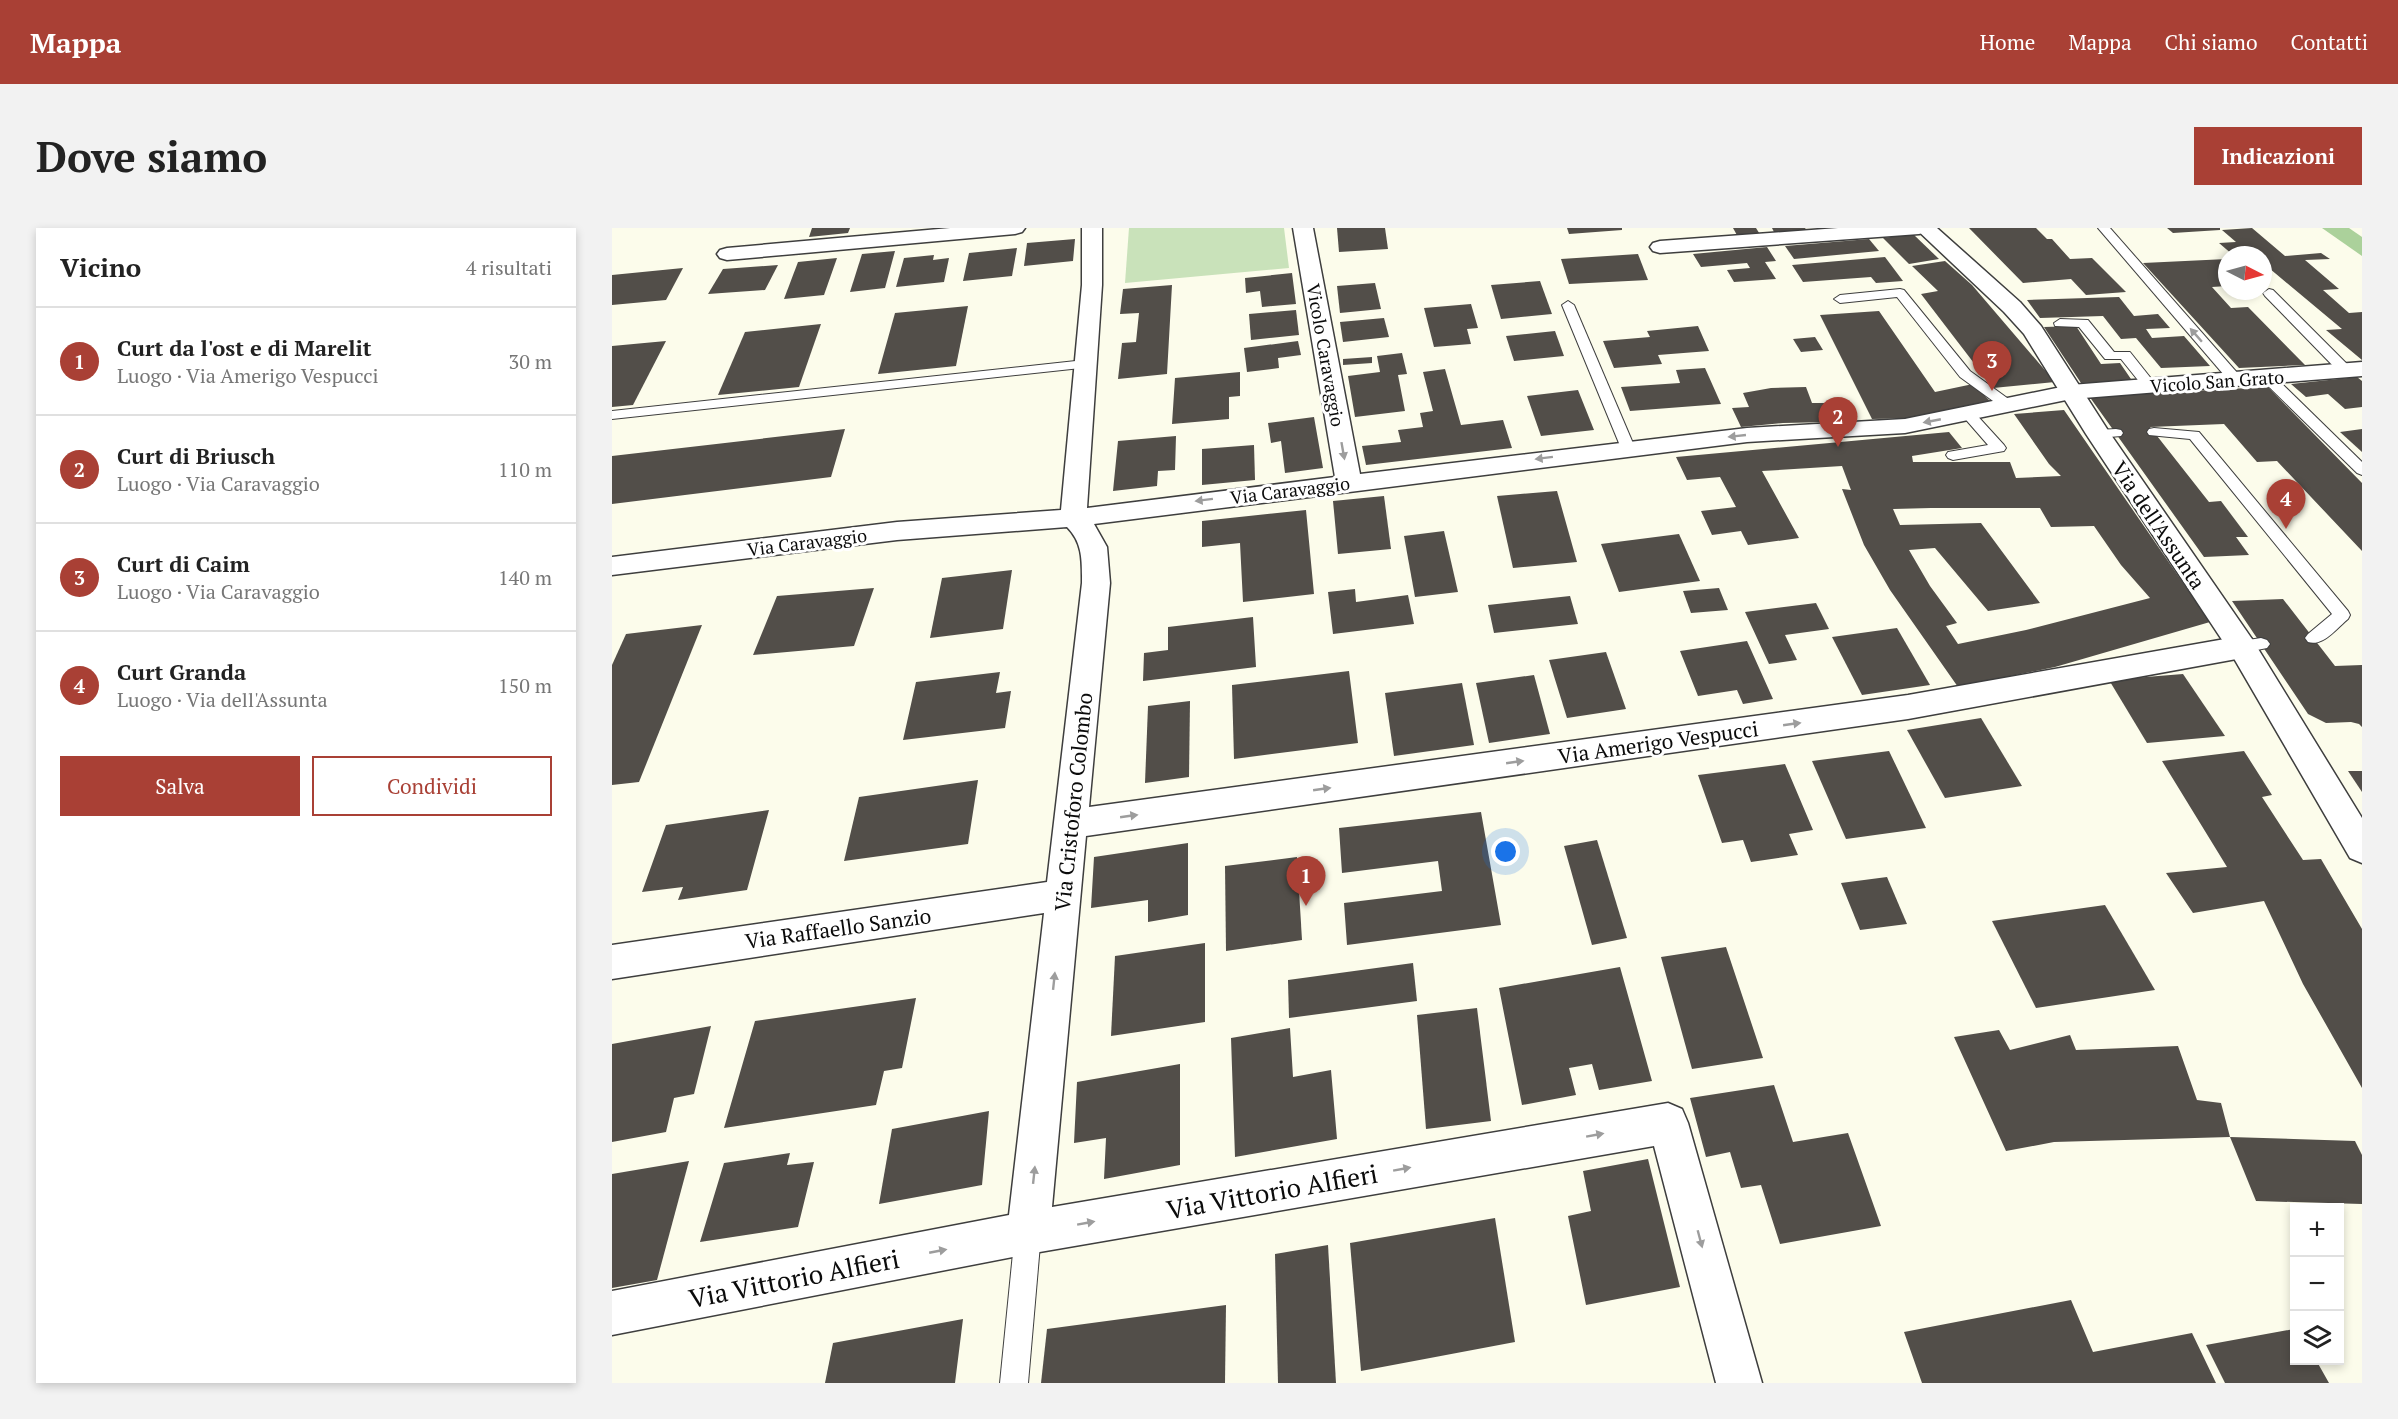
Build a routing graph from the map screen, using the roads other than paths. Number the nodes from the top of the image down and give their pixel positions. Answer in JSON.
{"nodes":[{"id":1,"x":1016,"y":228,"type":"edge"},
{"id":2,"x":1092,"y":228,"type":"edge"},
{"id":3,"x":1303,"y":228,"type":"edge"},
{"id":4,"x":1919,"y":228,"type":"edge"},
{"id":5,"x":1925,"y":228,"type":"edge"},
{"id":6,"x":2104,"y":228,"type":"edge"},
{"id":7,"x":1660,"y":247,"type":"dead end"},
{"id":8,"x":727,"y":254,"type":"dead end"},
{"id":9,"x":2272,"y":296,"type":"edge"},
{"id":10,"x":1840,"y":299,"type":"dead end"},
{"id":11,"x":1568,"y":305,"type":"dead end"},
{"id":12,"x":2060,"y":323,"type":"dead end"},
{"id":13,"x":1085,"y":364,"type":"junction"},
{"id":14,"x":2357,"y":370,"type":"edge"},
{"id":15,"x":2267,"y":377,"type":"junction"},
{"id":16,"x":2235,"y":379,"type":"junction"},
{"id":17,"x":2150,"y":386,"type":"junction"},
{"id":18,"x":2071,"y":392,"type":"junction"},
{"id":19,"x":2009,"y":406,"type":"junction"},
{"id":20,"x":1968,"y":414,"type":"junction"},
{"id":21,"x":612,"y":415,"type":"edge"},
{"id":22,"x":2154,"y":432,"type":"dead end"},
{"id":23,"x":1628,"y":448,"type":"junction"},
{"id":24,"x":1953,"y":455,"type":"dead end"},
{"id":25,"x":2362,"y":470,"type":"edge"},
{"id":26,"x":1349,"y":483,"type":"junction"},
{"id":27,"x":1073,"y":518,"type":"junction"},
{"id":28,"x":612,"y":566,"type":"edge"},
{"id":29,"x":2314,"y":638,"type":"dead end"},
{"id":30,"x":2252,"y":645,"type":"junction"},
{"id":31,"x":1071,"y":824,"type":"junction"},
{"id":32,"x":2362,"y":848,"type":"edge"},
{"id":33,"x":1063,"y":895,"type":"junction"},
{"id":34,"x":612,"y":962,"type":"edge"},
{"id":35,"x":1029,"y":1233,"type":"junction"},
{"id":36,"x":612,"y":1314,"type":"edge"},
{"id":37,"x":1014,"y":1383,"type":"edge"},
{"id":38,"x":1739,"y":1383,"type":"edge"}],
"edges":[{"from":1,"to":8,"type":"street"},
{"from":2,"to":13,"type":"street"},
{"from":3,"to":26,"type":"street","name":"Vicolo Caravaggio","one_way":true},
{"from":4,"to":7,"type":"street"},
{"from":5,"to":18,"type":"street","name":"Via dell'Assunta"},
{"from":16,"to":6,"type":"lane","one_way":true},
{"from":9,"to":14,"type":"lane"},
{"from":10,"to":19,"type":"lane"},
{"from":11,"to":23,"type":"lane"},
{"from":12,"to":17,"type":"lane"},
{"from":13,"to":21,"type":"lane"},
{"from":13,"to":27,"type":"street"},
{"from":14,"to":15,"type":"street","name":"Vicolo San Grato"},
{"from":15,"to":16,"type":"street","name":"Vicolo San Grato"},
{"from":15,"to":25,"type":"lane"},
{"from":16,"to":17,"type":"street","name":"Vicolo San Grato"},
{"from":17,"to":18,"type":"street","name":"Vicolo San Grato"},
{"from":18,"to":19,"type":"street","name":"Via Caravaggio"},
{"from":18,"to":30,"type":"street","name":"Via dell'Assunta"},
{"from":19,"to":20,"type":"street","name":"Via Caravaggio"},
{"from":20,"to":23,"type":"street","name":"Via Caravaggio","one_way":true},
{"from":20,"to":24,"type":"lane"},
{"from":22,"to":29,"type":"lane"},
{"from":23,"to":26,"type":"street","name":"Via Caravaggio","one_way":true},
{"from":26,"to":27,"type":"street","name":"Via Caravaggio","one_way":true},
{"from":27,"to":28,"type":"street","name":"Via Caravaggio"},
{"from":27,"to":31,"type":"street","name":"Via Cristoforo Colombo"},
{"from":31,"to":30,"type":"street","name":"Via Amerigo Vespucci","one_way":true},
{"from":30,"to":32,"type":"street","name":"Via dell'Assunta"},
{"from":31,"to":33,"type":"street","name":"Via Cristoforo Colombo"},
{"from":33,"to":34,"type":"street","name":"Via Raffaello Sanzio"},
{"from":35,"to":33,"type":"street","name":"Via Cristoforo Colombo","one_way":true},
{"from":36,"to":35,"type":"street","name":"Via Vittorio Alfieri","one_way":true},
{"from":35,"to":37,"type":"lane","name":"Via Cristoforo Colombo"},
{"from":35,"to":38,"type":"street","name":"Via Vittorio Alfieri","one_way":true}]}
